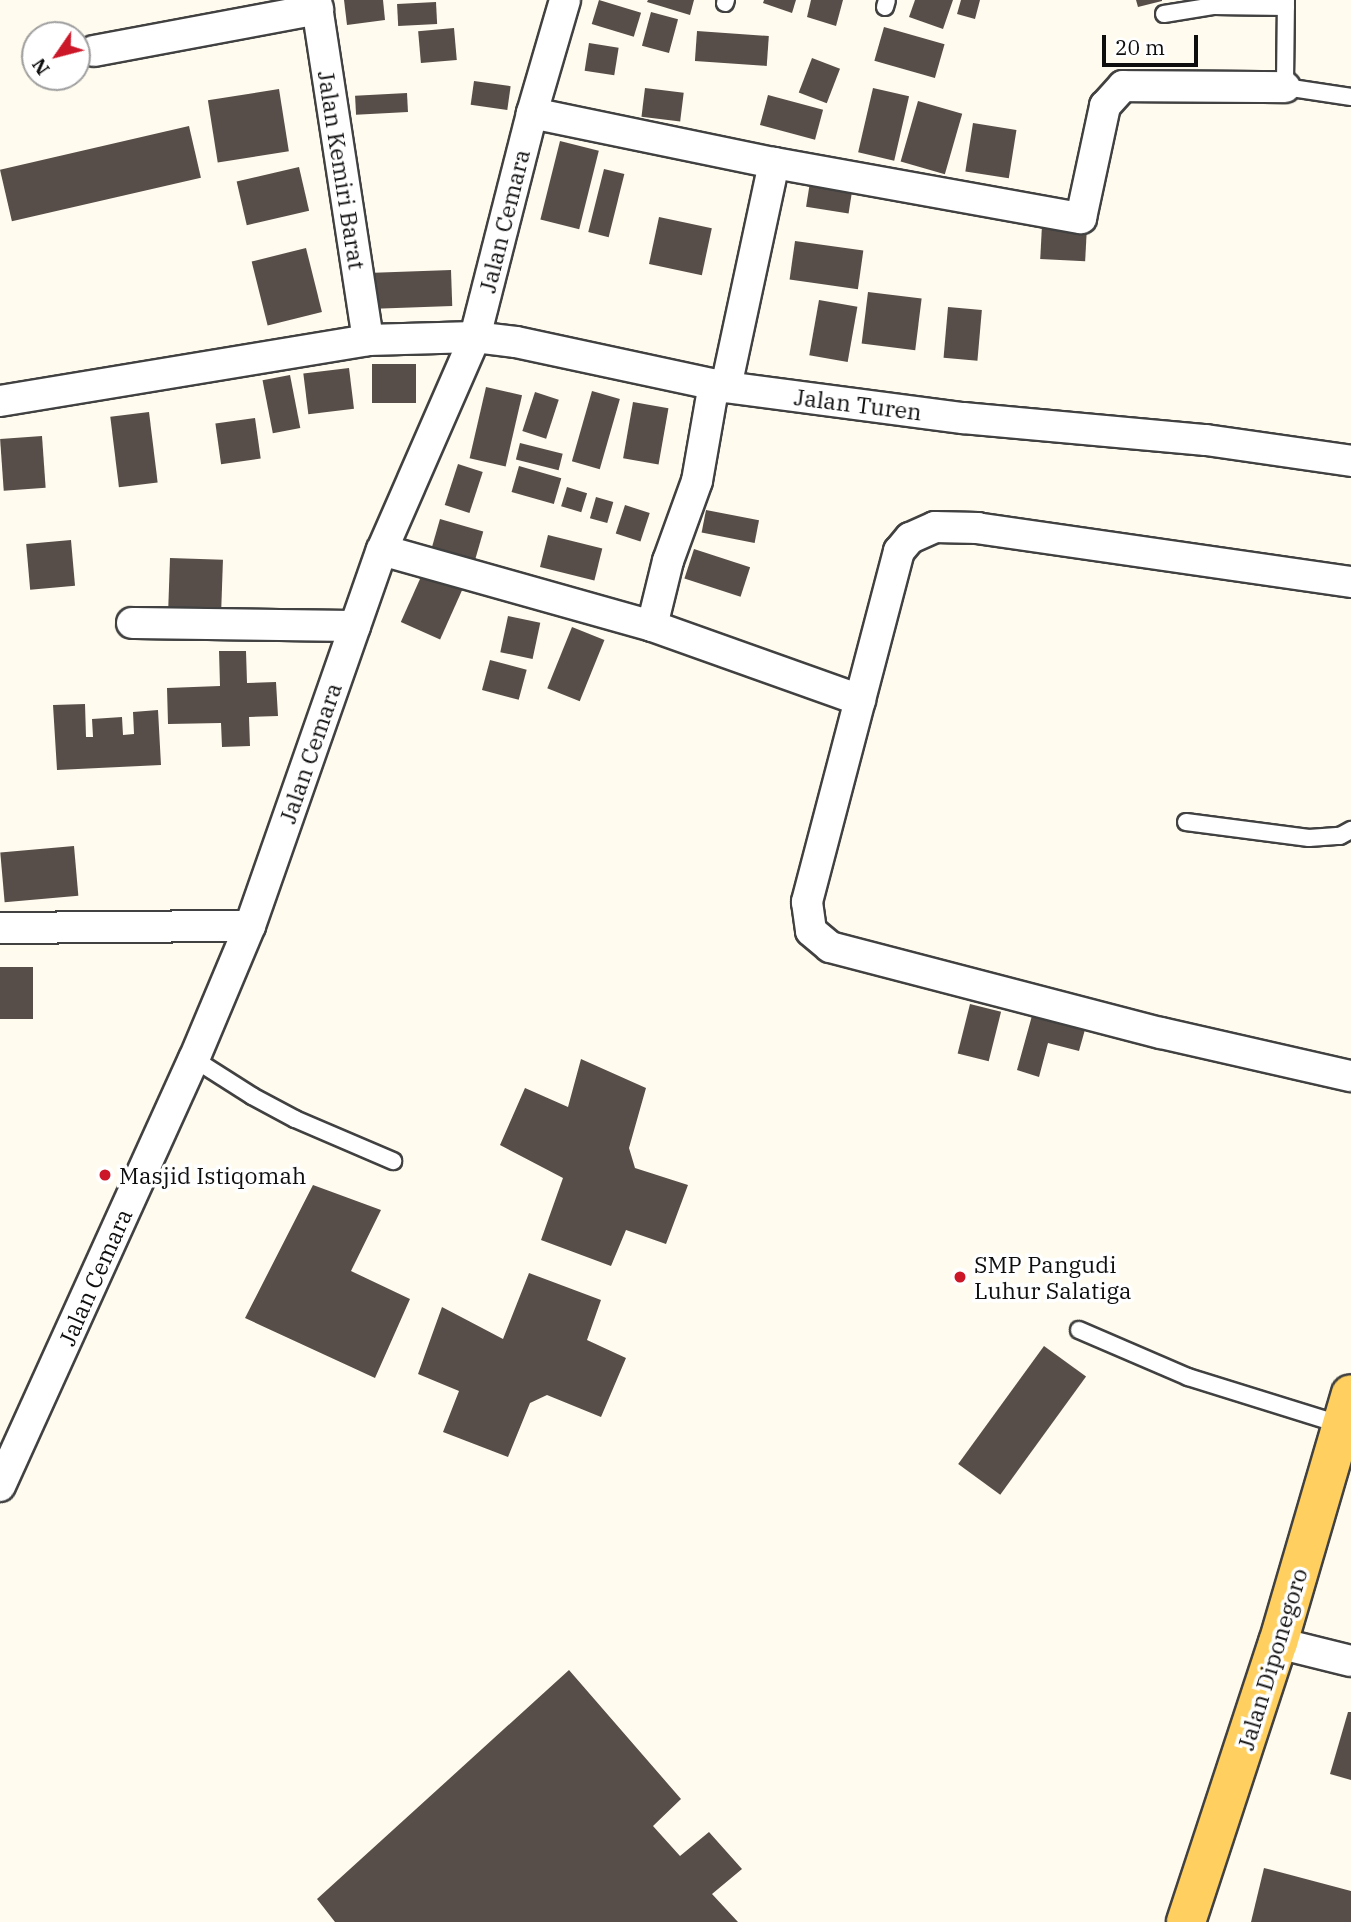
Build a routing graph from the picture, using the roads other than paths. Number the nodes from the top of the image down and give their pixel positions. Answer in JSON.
{"nodes":[{"id":1,"x":565,"y":0,"type":"edge"},
{"id":2,"x":1214,"y":3,"type":"edge"},
{"id":3,"x":1286,"y":3,"type":"edge"},
{"id":4,"x":317,"y":4,"type":"edge"},
{"id":5,"x":1164,"y":14,"type":"dead end"},
{"id":6,"x":94,"y":51,"type":"dead end"},
{"id":7,"x":1285,"y":87,"type":"junction"},
{"id":8,"x":1351,"y":97,"type":"edge"},
{"id":9,"x":532,"y":113,"type":"junction"},
{"id":10,"x":774,"y":163,"type":"junction"},
{"id":11,"x":475,"y":337,"type":"junction"},
{"id":12,"x":368,"y":340,"type":"junction"},
{"id":13,"x":720,"y":386,"type":"junction"},
{"id":14,"x":0,"y":401,"type":"edge"},
{"id":15,"x":1351,"y":461,"type":"edge"},
{"id":16,"x":382,"y":550,"type":"junction"},
{"id":17,"x":1351,"y":582,"type":"edge"},
{"id":18,"x":132,"y":623,"type":"dead end"},
{"id":19,"x":355,"y":626,"type":"junction"},
{"id":20,"x":652,"y":626,"type":"junction"},
{"id":21,"x":860,"y":700,"type":"junction"},
{"id":22,"x":1186,"y":822,"type":"dead end"},
{"id":23,"x":1351,"y":830,"type":"edge"},
{"id":24,"x":250,"y":926,"type":"junction"},
{"id":25,"x":0,"y":928,"type":"edge"},
{"id":26,"x":194,"y":1059,"type":"junction"},
{"id":27,"x":1351,"y":1076,"type":"edge"},
{"id":28,"x":393,"y":1161,"type":"dead end"},
{"id":29,"x":1079,"y":1330,"type":"dead end"},
{"id":30,"x":1346,"y":1410,"type":"edge"},
{"id":31,"x":0,"y":1486,"type":"edge"},
{"id":32,"x":1278,"y":1643,"type":"junction"},
{"id":33,"x":1351,"y":1661,"type":"edge"},
{"id":34,"x":1192,"y":1921,"type":"edge"}],
"edges":[{"from":1,"to":9,"type":"street","name":"Jalan Cemara"},
{"from":2,"to":3,"type":"lane"},
{"from":2,"to":5,"type":"lane"},
{"from":3,"to":7,"type":"lane"},
{"from":4,"to":6,"type":"street"},
{"from":4,"to":12,"type":"street","name":"Jalan Kemiri Barat"},
{"from":7,"to":8,"type":"lane"},
{"from":7,"to":10,"type":"street"},
{"from":9,"to":10,"type":"street"},
{"from":9,"to":11,"type":"street","name":"Jalan Cemara"},
{"from":10,"to":13,"type":"street"},
{"from":11,"to":12,"type":"street","name":"Jalan Turen"},
{"from":11,"to":13,"type":"street","name":"Jalan Turen"},
{"from":11,"to":16,"type":"street","name":"Jalan Cemara"},
{"from":12,"to":14,"type":"street","name":"Jalan Turen"},
{"from":13,"to":15,"type":"street","name":"Jalan Turen"},
{"from":13,"to":20,"type":"street"},
{"from":16,"to":19,"type":"street","name":"Jalan Cemara"},
{"from":16,"to":20,"type":"street"},
{"from":17,"to":21,"type":"street"},
{"from":18,"to":19,"type":"street"},
{"from":19,"to":24,"type":"street","name":"Jalan Cemara"},
{"from":20,"to":21,"type":"street"},
{"from":21,"to":27,"type":"street"},
{"from":22,"to":23,"type":"lane"},
{"from":24,"to":25,"type":"street"},
{"from":24,"to":26,"type":"street","name":"Jalan Cemara"},
{"from":26,"to":28,"type":"lane"},
{"from":26,"to":31,"type":"street","name":"Jalan Cemara"},
{"from":29,"to":30,"type":"lane"},
{"from":30,"to":32,"type":"main road","name":"Jalan Diponegoro"},
{"from":32,"to":33,"type":"street"},
{"from":32,"to":34,"type":"main road","name":"Jalan Diponegoro"}]}
